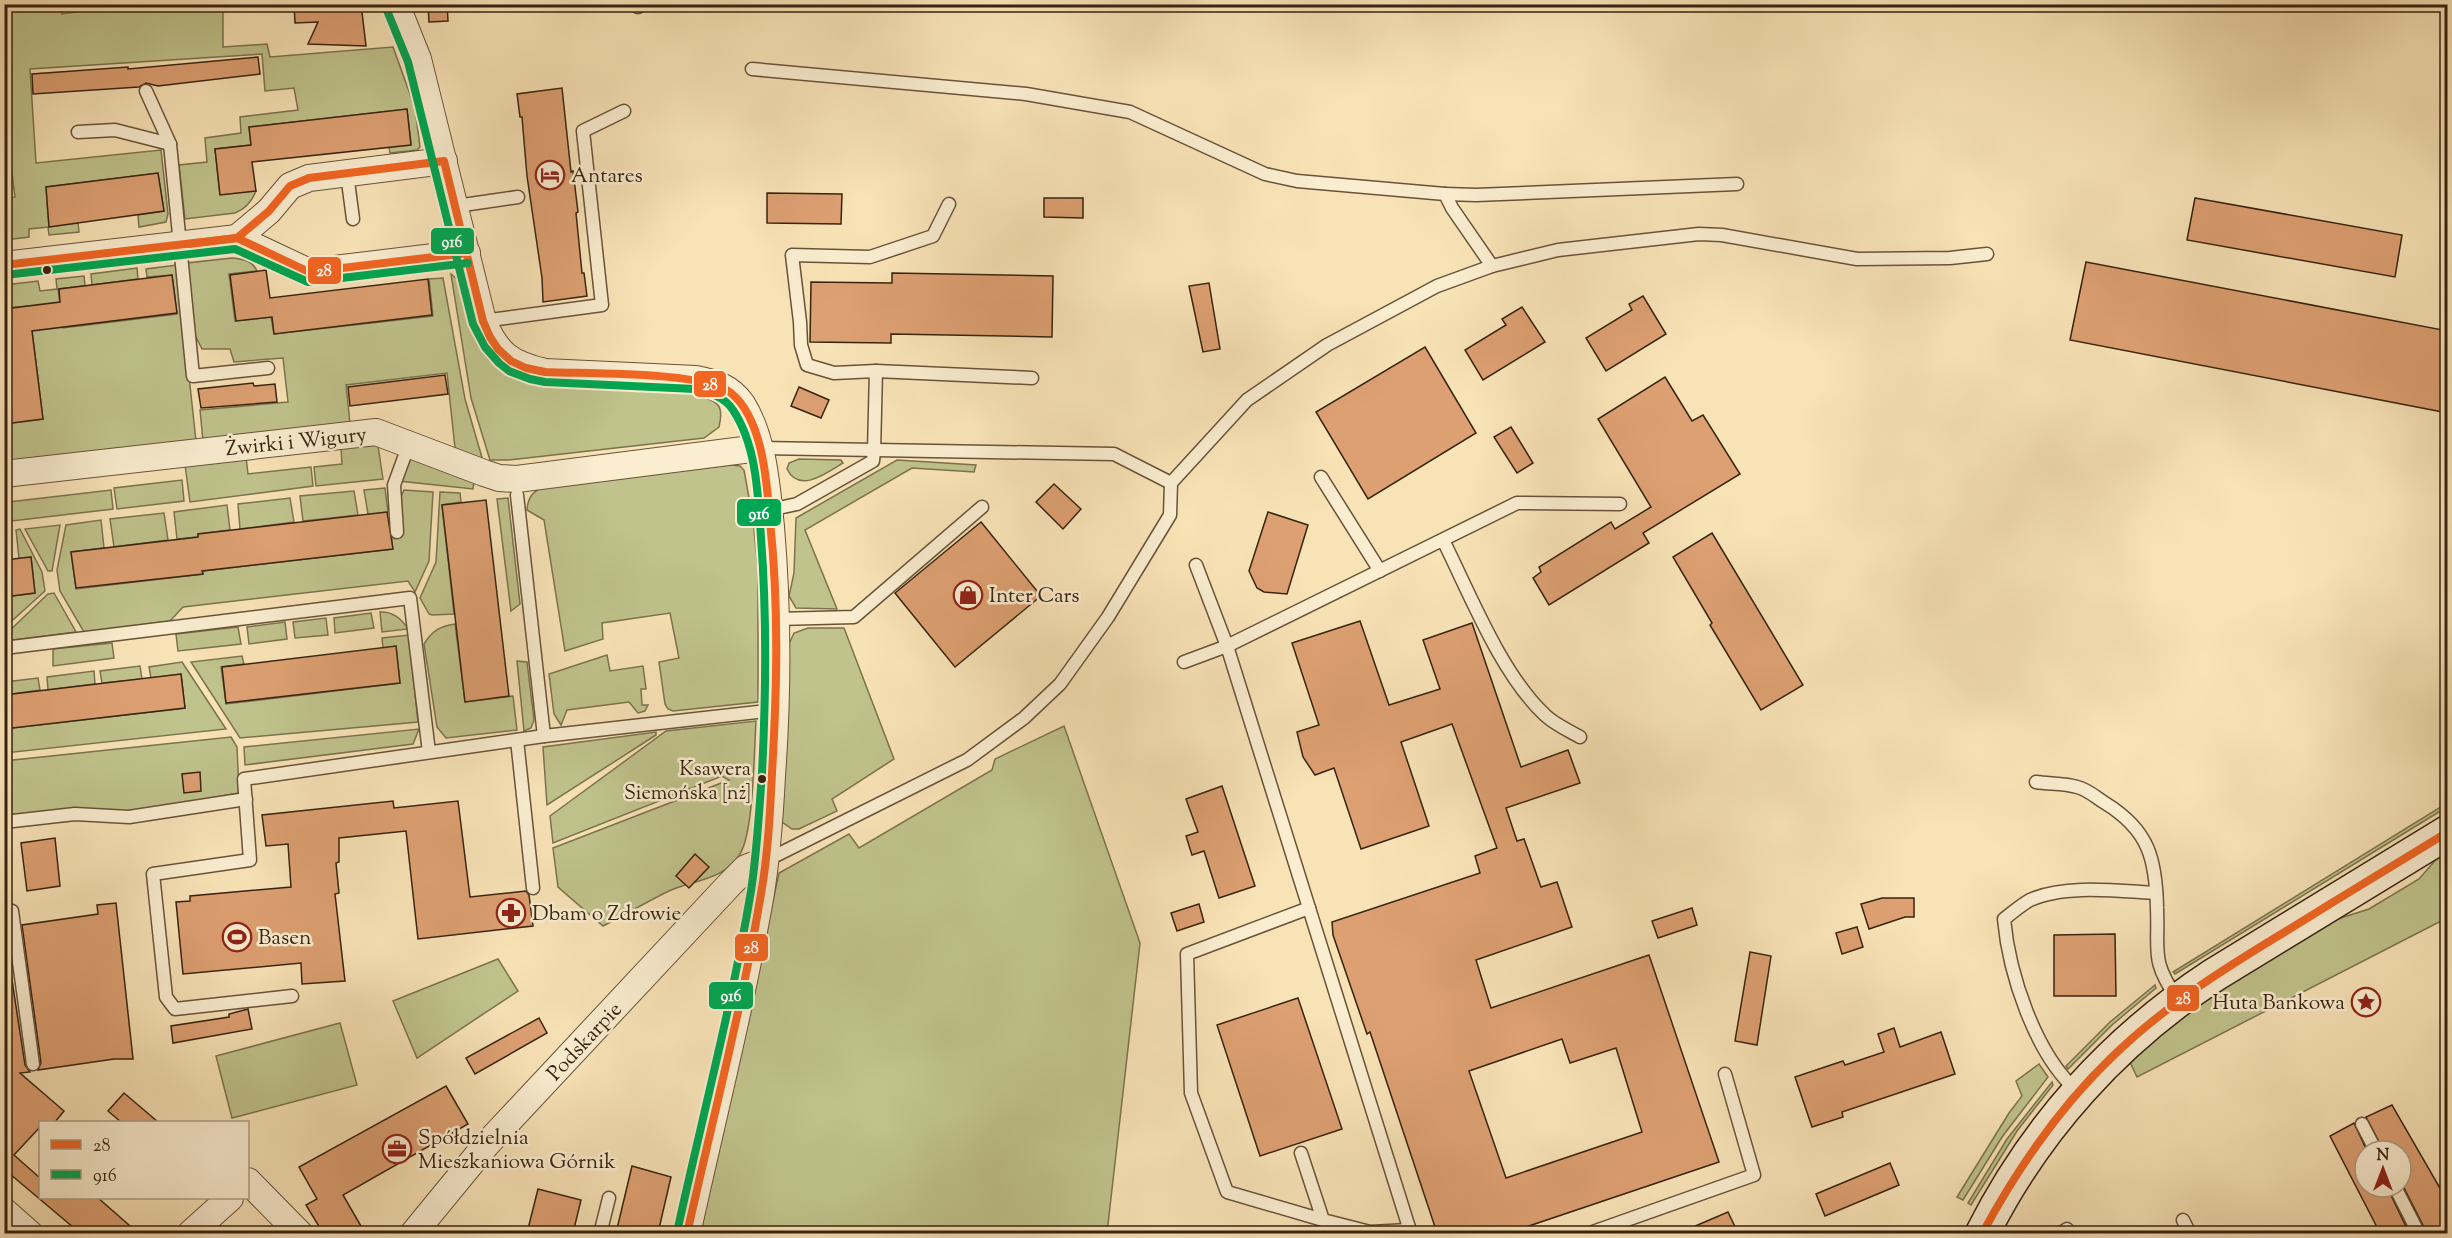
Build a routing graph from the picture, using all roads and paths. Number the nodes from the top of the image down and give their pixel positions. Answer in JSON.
{"nodes":[{"id":1,"x":396,"y":4,"type":"edge"},
{"id":2,"x":752,"y":69,"type":"dead end"},
{"id":3,"x":146,"y":91,"type":"dead end"},
{"id":4,"x":624,"y":111,"type":"dead end"},
{"id":5,"x":78,"y":132,"type":"dead end"},
{"id":6,"x":170,"y":144,"type":"junction"},
{"id":7,"x":444,"y":161,"type":"junction"},
{"id":8,"x":347,"y":174,"type":"junction"},
{"id":9,"x":1737,"y":184,"type":"dead end"},
{"id":10,"x":1445,"y":194,"type":"junction"},
{"id":11,"x":518,"y":197,"type":"dead end"},
{"id":12,"x":949,"y":204,"type":"dead end"},
{"id":13,"x":456,"y":206,"type":"junction"},
{"id":14,"x":353,"y":219,"type":"dead end"},
{"id":15,"x":237,"y":238,"type":"junction"},
{"id":16,"x":178,"y":245,"type":"junction"},
{"id":17,"x":467,"y":253,"type":"junction"},
{"id":18,"x":1987,"y":254,"type":"dead end"},
{"id":19,"x":4,"y":265,"type":"edge"},
{"id":20,"x":1492,"y":266,"type":"junction"},
{"id":21,"x":483,"y":321,"type":"junction"},
{"id":22,"x":268,"y":368,"type":"dead end"},
{"id":23,"x":876,"y":370,"type":"junction"},
{"id":24,"x":1032,"y":378,"type":"dead end"},
{"id":25,"x":409,"y":444,"type":"junction"},
{"id":26,"x":759,"y":448,"type":"junction"},
{"id":27,"x":874,"y":451,"type":"junction"},
{"id":28,"x":4,"y":474,"type":"edge"},
{"id":29,"x":1321,"y":477,"type":"dead end"},
{"id":30,"x":1171,"y":483,"type":"junction"},
{"id":31,"x":517,"y":495,"type":"dead end"},
{"id":32,"x":1620,"y":504,"type":"dead end"},
{"id":33,"x":982,"y":507,"type":"dead end"},
{"id":34,"x":769,"y":510,"type":"junction"},
{"id":35,"x":397,"y":532,"type":"dead end"},
{"id":36,"x":1443,"y":540,"type":"junction"},
{"id":37,"x":1196,"y":565,"type":"dead end"},
{"id":38,"x":1380,"y":571,"type":"junction"},
{"id":39,"x":777,"y":619,"type":"junction"},
{"id":40,"x":1227,"y":646,"type":"junction"},
{"id":41,"x":4,"y":648,"type":"edge"},
{"id":42,"x":1184,"y":662,"type":"dead end"},
{"id":43,"x":775,"y":710,"type":"junction"},
{"id":44,"x":544,"y":736,"type":"junction"},
{"id":45,"x":1580,"y":737,"type":"dead end"},
{"id":46,"x":517,"y":740,"type":"junction"},
{"id":47,"x":429,"y":752,"type":"junction"},
{"id":48,"x":2036,"y":783,"type":"dead end"},
{"id":49,"x":246,"y":799,"type":"junction"},
{"id":50,"x":4,"y":822,"type":"edge"},
{"id":51,"x":2448,"y":832,"type":"edge"},
{"id":52,"x":765,"y":861,"type":"junction"},
{"id":53,"x":533,"y":888,"type":"dead end"},
{"id":54,"x":2156,"y":893,"type":"junction"},
{"id":55,"x":4,"y":908,"type":"edge"},
{"id":56,"x":1309,"y":908,"type":"junction"},
{"id":57,"x":292,"y":996,"type":"dead end"},
{"id":58,"x":2178,"y":1000,"type":"junction"},
{"id":59,"x":33,"y":1064,"type":"dead end"},
{"id":60,"x":1725,"y":1074,"type":"dead end"},
{"id":61,"x":2078,"y":1092,"type":"junction"},
{"id":62,"x":2362,"y":1124,"type":"dead end"},
{"id":63,"x":2370,"y":1139,"type":"edge"},
{"id":64,"x":1301,"y":1153,"type":"dead end"},
{"id":65,"x":249,"y":1182,"type":"edge"},
{"id":66,"x":609,"y":1198,"type":"dead end"},
{"id":67,"x":228,"y":1199,"type":"edge"},
{"id":68,"x":2402,"y":1199,"type":"edge"},
{"id":69,"x":4,"y":1211,"type":"edge"},
{"id":70,"x":1323,"y":1220,"type":"junction"},
{"id":71,"x":2184,"y":1220,"type":"dead end"},
{"id":72,"x":1410,"y":1232,"type":"edge"},
{"id":73,"x":30,"y":1233,"type":"edge"},
{"id":74,"x":190,"y":1233,"type":"edge"},
{"id":75,"x":300,"y":1233,"type":"edge"},
{"id":76,"x":413,"y":1233,"type":"edge"},
{"id":77,"x":600,"y":1233,"type":"edge"},
{"id":78,"x":687,"y":1233,"type":"edge"},
{"id":79,"x":1587,"y":1233,"type":"edge"},
{"id":80,"x":1982,"y":1233,"type":"edge"},
{"id":81,"x":2059,"y":1233,"type":"edge"},
{"id":82,"x":2070,"y":1233,"type":"edge"},
{"id":83,"x":2190,"y":1233,"type":"edge"},
{"id":84,"x":2420,"y":1233,"type":"edge"}],
"edges":[{"from":1,"to":7,"type":"street"},
{"from":2,"to":10,"type":"lane"},
{"from":3,"to":6,"type":"lane"},
{"from":4,"to":21,"type":"lane"},
{"from":5,"to":6,"type":"lane"},
{"from":6,"to":16,"type":"lane"},
{"from":7,"to":8,"type":"street"},
{"from":7,"to":13,"type":"street"},
{"from":8,"to":14,"type":"lane"},
{"from":8,"to":15,"type":"street"},
{"from":9,"to":10,"type":"lane"},
{"from":10,"to":20,"type":"lane"},
{"from":11,"to":13,"type":"lane"},
{"from":12,"to":23,"type":"lane"},
{"from":13,"to":17,"type":"street"},
{"from":15,"to":16,"type":"street"},
{"from":15,"to":17,"type":"street"},
{"from":16,"to":19,"type":"street"},
{"from":16,"to":22,"type":"lane"},
{"from":17,"to":21,"type":"street"},
{"from":18,"to":20,"type":"lane"},
{"from":20,"to":30,"type":"lane"},
{"from":21,"to":26,"type":"street"},
{"from":23,"to":24,"type":"lane"},
{"from":23,"to":27,"type":"lane"},
{"from":25,"to":26,"type":"street","name":"Żwirki i Wigury"},
{"from":25,"to":28,"type":"street","name":"Żwirki i Wigury"},
{"from":25,"to":35,"type":"lane"},
{"from":26,"to":27,"type":"lane"},
{"from":26,"to":34,"type":"street"},
{"from":27,"to":30,"type":"lane"},
{"from":27,"to":34,"type":"lane"},
{"from":29,"to":38,"type":"lane"},
{"from":30,"to":52,"type":"lane"},
{"from":31,"to":44,"type":"lane"},
{"from":32,"to":36,"type":"lane"},
{"from":33,"to":39,"type":"lane"},
{"from":34,"to":39,"type":"street"},
{"from":36,"to":38,"type":"lane"},
{"from":36,"to":45,"type":"lane"},
{"from":37,"to":40,"type":"lane"},
{"from":38,"to":40,"type":"lane"},
{"from":39,"to":43,"type":"street"},
{"from":40,"to":42,"type":"lane"},
{"from":40,"to":56,"type":"lane"},
{"from":41,"to":47,"type":"lane"},
{"from":43,"to":44,"type":"lane"},
{"from":43,"to":52,"type":"street"},
{"from":44,"to":46,"type":"lane"},
{"from":46,"to":47,"type":"lane"},
{"from":46,"to":53,"type":"lane"},
{"from":47,"to":49,"type":"lane"},
{"from":48,"to":54,"type":"lane"},
{"from":49,"to":50,"type":"lane"},
{"from":49,"to":57,"type":"lane"},
{"from":51,"to":58,"type":"street"},
{"from":52,"to":76,"type":"street","name":"Podskarpie"},
{"from":52,"to":78,"type":"street"},
{"from":54,"to":58,"type":"lane"},
{"from":54,"to":61,"type":"lane"},
{"from":55,"to":59,"type":"lane"},
{"from":56,"to":70,"type":"lane"},
{"from":56,"to":72,"type":"lane"},
{"from":58,"to":61,"type":"street"},
{"from":60,"to":79,"type":"lane"},
{"from":61,"to":80,"type":"street"},
{"from":62,"to":63,"type":"lane"},
{"from":64,"to":70,"type":"lane"},
{"from":65,"to":75,"type":"street"},
{"from":66,"to":77,"type":"lane"},
{"from":67,"to":74,"type":"street"},
{"from":68,"to":84,"type":"lane"},
{"from":69,"to":73,"type":"street"},
{"from":70,"to":72,"type":"lane"},
{"from":71,"to":83,"type":"lane"},
{"from":81,"to":82,"type":"lane"}]}
